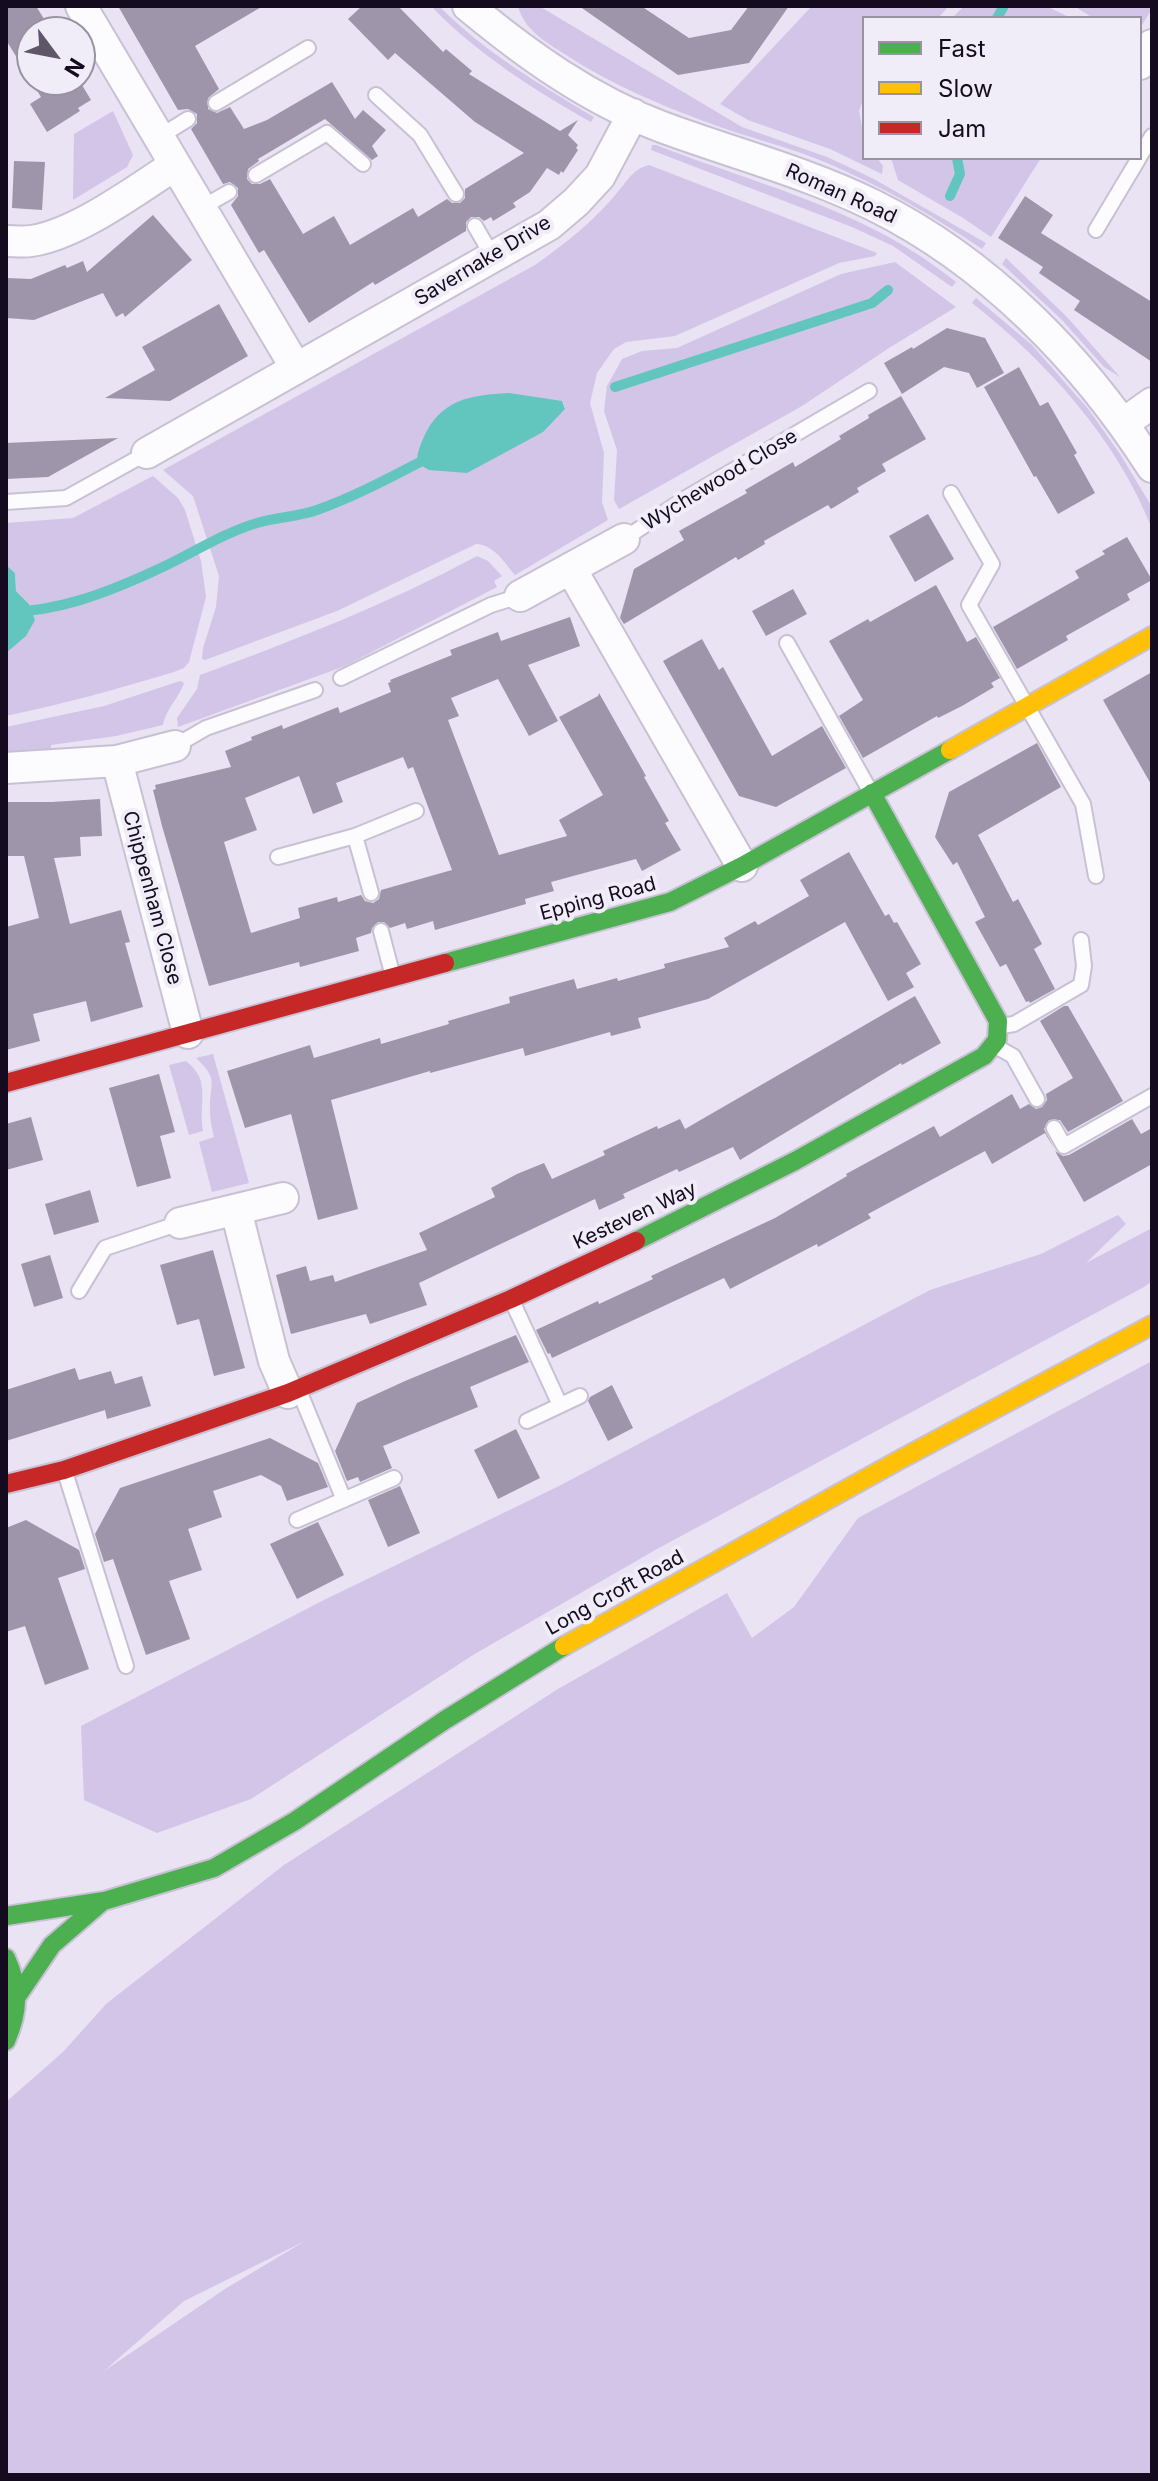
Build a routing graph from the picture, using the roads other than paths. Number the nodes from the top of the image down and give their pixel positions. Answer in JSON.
{"nodes":[{"id":1,"x":81,"y":6,"type":"edge"},
{"id":2,"x":468,"y":6,"type":"edge"},
{"id":3,"x":308,"y":48,"type":"dead end"},
{"id":4,"x":376,"y":95,"type":"dead end"},
{"id":5,"x":216,"y":103,"type":"dead end"},
{"id":6,"x":633,"y":114,"type":"junction"},
{"id":7,"x":188,"y":119,"type":"dead end"},
{"id":8,"x":159,"y":137,"type":"junction"},
{"id":9,"x":1137,"y":160,"type":"edge"},
{"id":10,"x":363,"y":164,"type":"dead end"},
{"id":11,"x":175,"y":165,"type":"junction"},
{"id":12,"x":256,"y":175,"type":"dead end"},
{"id":13,"x":229,"y":192,"type":"dead end"},
{"id":14,"x":456,"y":194,"type":"dead end"},
{"id":15,"x":201,"y":208,"type":"junction"},
{"id":16,"x":475,"y":226,"type":"dead end"},
{"id":17,"x":1096,"y":230,"type":"dead end"},
{"id":18,"x":6,"y":241,"type":"edge"},
{"id":19,"x":493,"y":257,"type":"junction"},
{"id":20,"x":296,"y":368,"type":"junction"},
{"id":21,"x":869,"y":391,"type":"dead end"},
{"id":22,"x":1152,"y":403,"type":"edge"},
{"id":23,"x":1124,"y":423,"type":"junction"},
{"id":24,"x":147,"y":453,"type":"joint"},
{"id":25,"x":1152,"y":467,"type":"edge"},
{"id":26,"x":951,"y":493,"type":"dead end"},
{"id":27,"x":6,"y":502,"type":"edge"},
{"id":28,"x":624,"y":539,"type":"joint"},
{"id":29,"x":571,"y":569,"type":"junction"},
{"id":30,"x":520,"y":596,"type":"joint"},
{"id":31,"x":1152,"y":636,"type":"edge"},
{"id":32,"x":787,"y":643,"type":"dead end"},
{"id":33,"x":341,"y":678,"type":"dead end"},
{"id":34,"x":315,"y":690,"type":"dead end"},
{"id":35,"x":1028,"y":706,"type":"junction"},
{"id":36,"x":175,"y":746,"type":"joint"},
{"id":37,"x":117,"y":761,"type":"junction"},
{"id":38,"x":6,"y":768,"type":"edge"},
{"id":39,"x":872,"y":793,"type":"junction"},
{"id":40,"x":416,"y":811,"type":"dead end"},
{"id":41,"x":355,"y":836,"type":"junction"},
{"id":42,"x":278,"y":857,"type":"dead end"},
{"id":43,"x":742,"y":866,"type":"junction"},
{"id":44,"x":1096,"y":876,"type":"dead end"},
{"id":45,"x":371,"y":893,"type":"dead end"},
{"id":46,"x":381,"y":931,"type":"dead end"},
{"id":47,"x":1081,"y":940,"type":"dead end"},
{"id":48,"x":394,"y":978,"type":"junction"},
{"id":49,"x":999,"y":1026,"type":"junction"},
{"id":50,"x":188,"y":1033,"type":"junction"},
{"id":51,"x":995,"y":1046,"type":"junction"},
{"id":52,"x":6,"y":1083,"type":"edge"},
{"id":53,"x":1152,"y":1096,"type":"edge"},
{"id":54,"x":1037,"y":1099,"type":"dead end"},
{"id":55,"x":1054,"y":1128,"type":"dead end"},
{"id":56,"x":283,"y":1198,"type":"dead end"},
{"id":57,"x":236,"y":1210,"type":"junction"},
{"id":58,"x":180,"y":1223,"type":"joint"},
{"id":59,"x":79,"y":1291,"type":"dead end"},
{"id":60,"x":511,"y":1299,"type":"junction"},
{"id":61,"x":1152,"y":1325,"type":"edge"},
{"id":62,"x":293,"y":1391,"type":"junction"},
{"id":63,"x":580,"y":1396,"type":"dead end"},
{"id":64,"x":560,"y":1405,"type":"junction"},
{"id":65,"x":527,"y":1421,"type":"dead end"},
{"id":66,"x":64,"y":1470,"type":"junction"},
{"id":67,"x":394,"y":1478,"type":"dead end"},
{"id":68,"x":6,"y":1484,"type":"edge"},
{"id":69,"x":344,"y":1500,"type":"junction"},
{"id":70,"x":297,"y":1520,"type":"dead end"},
{"id":71,"x":126,"y":1666,"type":"dead end"},
{"id":72,"x":104,"y":1901,"type":"junction"},
{"id":73,"x":6,"y":1916,"type":"edge"},
{"id":74,"x":6,"y":1958,"type":"edge"},
{"id":75,"x":18,"y":1995,"type":"junction"},
{"id":76,"x":6,"y":2041,"type":"edge"}],
"edges":[{"from":1,"to":8,"type":"street"},
{"from":2,"to":6,"type":"street","name":"Roman Road"},
{"from":3,"to":5,"type":"lane"},
{"from":4,"to":14,"type":"lane"},
{"from":6,"to":19,"type":"street","name":"Savernake Drive"},
{"from":6,"to":23,"type":"street","name":"Roman Road"},
{"from":7,"to":8,"type":"lane"},
{"from":8,"to":11,"type":"street"},
{"from":9,"to":17,"type":"lane"},
{"from":10,"to":12,"type":"lane"},
{"from":11,"to":15,"type":"street"},
{"from":11,"to":18,"type":"street"},
{"from":13,"to":15,"type":"lane"},
{"from":15,"to":20,"type":"street"},
{"from":16,"to":19,"type":"lane"},
{"from":19,"to":20,"type":"street","name":"Savernake Drive"},
{"from":20,"to":24,"type":"street","name":"Savernake Drive"},
{"from":21,"to":28,"type":"lane","name":"Wychewood Close"},
{"from":22,"to":23,"type":"street"},
{"from":23,"to":25,"type":"street","name":"Roman Road"},
{"from":24,"to":27,"type":"lane","name":"Savernake Drive"},
{"from":26,"to":35,"type":"lane"},
{"from":28,"to":29,"type":"street","name":"Wychewood Close"},
{"from":29,"to":30,"type":"street","name":"Wychewood Close"},
{"from":29,"to":43,"type":"street"},
{"from":30,"to":33,"type":"lane","name":"Wychewood Close"},
{"from":31,"to":35,"type":"street","name":"Epping Road"},
{"from":32,"to":39,"type":"lane"},
{"from":34,"to":36,"type":"lane"},
{"from":35,"to":39,"type":"street","name":"Epping Road"},
{"from":35,"to":44,"type":"lane"},
{"from":36,"to":37,"type":"street"},
{"from":37,"to":38,"type":"street"},
{"from":37,"to":50,"type":"street","name":"Chippenham Close"},
{"from":39,"to":43,"type":"street","name":"Epping Road"},
{"from":39,"to":49,"type":"street"},
{"from":40,"to":41,"type":"lane"},
{"from":41,"to":42,"type":"lane"},
{"from":41,"to":45,"type":"lane"},
{"from":43,"to":48,"type":"street","name":"Epping Road"},
{"from":46,"to":48,"type":"lane"},
{"from":47,"to":49,"type":"lane"},
{"from":48,"to":50,"type":"street","name":"Epping Road"},
{"from":49,"to":51,"type":"street"},
{"from":50,"to":52,"type":"street","name":"Epping Road"},
{"from":51,"to":54,"type":"lane"},
{"from":51,"to":60,"type":"street","name":"Kesteven Way"},
{"from":53,"to":55,"type":"lane"},
{"from":56,"to":57,"type":"street"},
{"from":57,"to":58,"type":"street"},
{"from":57,"to":62,"type":"street"},
{"from":58,"to":59,"type":"lane"},
{"from":60,"to":62,"type":"street","name":"Kesteven Way"},
{"from":60,"to":64,"type":"lane"},
{"from":61,"to":72,"type":"street","name":"Long Croft Road"},
{"from":62,"to":66,"type":"street","name":"Kesteven Way"},
{"from":62,"to":69,"type":"lane"},
{"from":63,"to":64,"type":"lane"},
{"from":64,"to":65,"type":"lane"},
{"from":66,"to":68,"type":"street","name":"Kesteven Way"},
{"from":66,"to":71,"type":"lane"},
{"from":67,"to":69,"type":"lane"},
{"from":69,"to":70,"type":"lane"},
{"from":72,"to":73,"type":"street","name":"Long Croft Road"},
{"from":72,"to":75,"type":"street","name":"Long Croft Road"},
{"from":74,"to":75,"type":"street"},
{"from":75,"to":76,"type":"street"}]}
